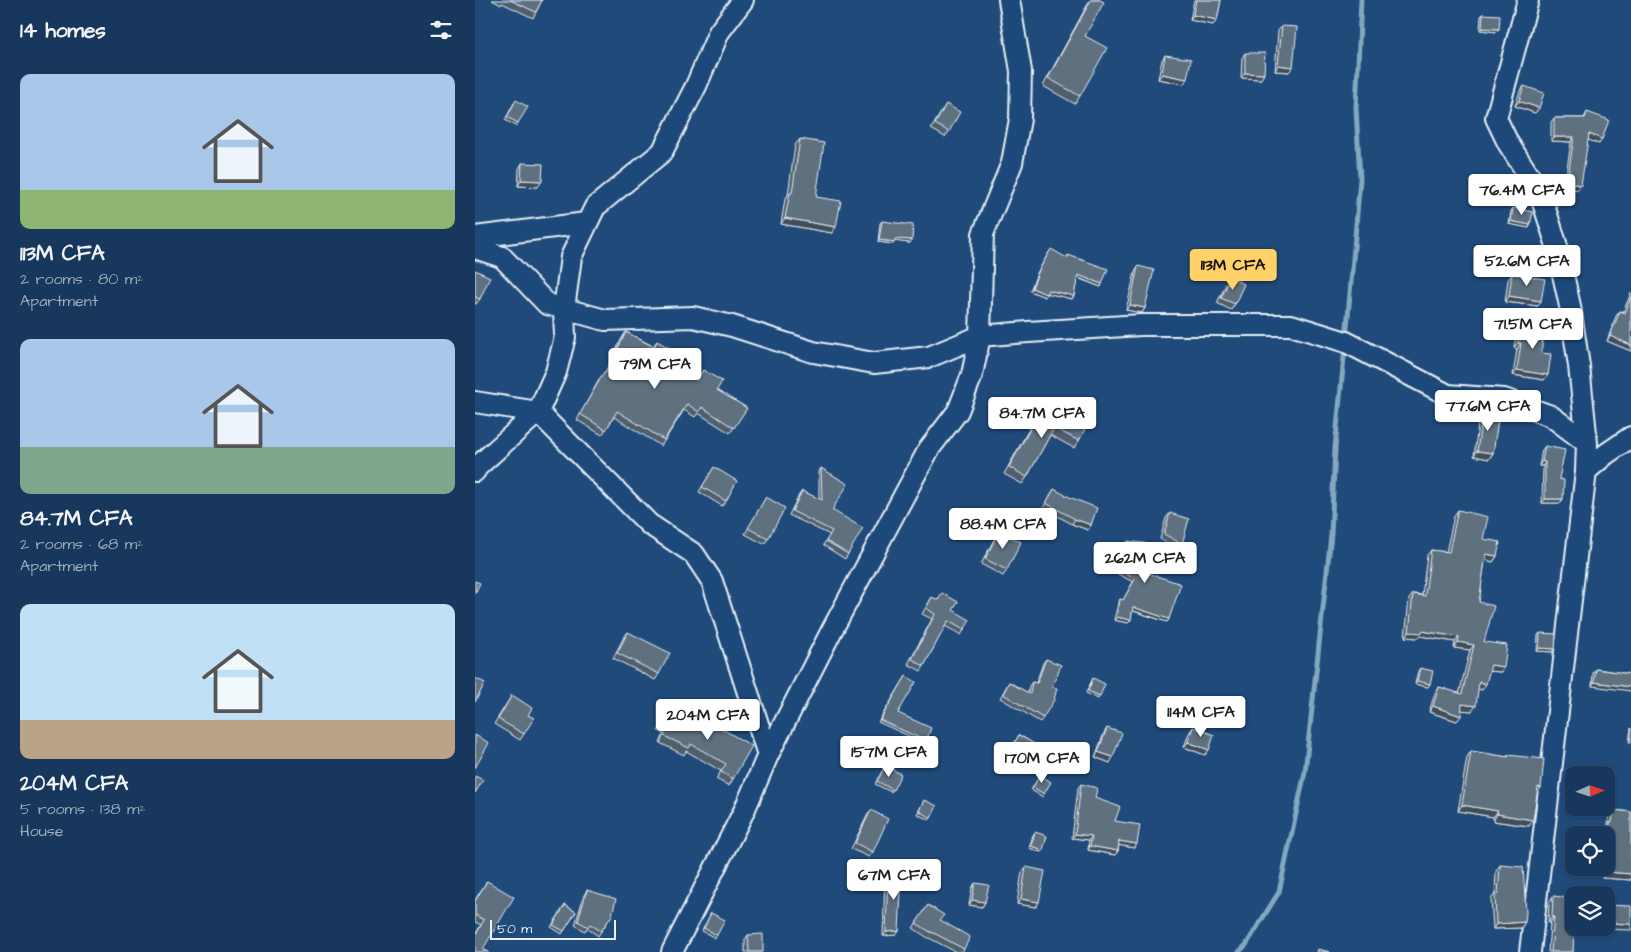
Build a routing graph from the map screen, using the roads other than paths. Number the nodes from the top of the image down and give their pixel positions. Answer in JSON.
{"nodes":[{"id":1,"x":743,"y":0,"type":"edge"},
{"id":2,"x":1009,"y":0,"type":"edge"},
{"id":3,"x":1528,"y":0,"type":"edge"},
{"id":4,"x":586,"y":223,"type":"junction"},
{"id":5,"x":475,"y":237,"type":"edge"},
{"id":6,"x":475,"y":248,"type":"edge"},
{"id":7,"x":564,"y":309,"type":"junction"},
{"id":8,"x":980,"y":336,"type":"junction"},
{"id":9,"x":475,"y":402,"type":"edge"},
{"id":10,"x":538,"y":412,"type":"junction"},
{"id":11,"x":1631,"y":437,"type":"edge"},
{"id":12,"x":1587,"y":443,"type":"junction"},
{"id":13,"x":475,"y":471,"type":"edge"},
{"id":14,"x":1586,"y":471,"type":"junction"},
{"id":15,"x":768,"y":755,"type":"junction"},
{"id":16,"x":672,"y":952,"type":"edge"},
{"id":17,"x":1530,"y":952,"type":"edge"}],
"edges":[{"from":1,"to":4,"type":"street"},
{"from":2,"to":8,"type":"street"},
{"from":3,"to":12,"type":"street"},
{"from":4,"to":5,"type":"street"},
{"from":4,"to":7,"type":"street"},
{"from":6,"to":7,"type":"street"},
{"from":7,"to":8,"type":"street"},
{"from":7,"to":10,"type":"street"},
{"from":8,"to":12,"type":"street"},
{"from":8,"to":15,"type":"street"},
{"from":9,"to":10,"type":"street"},
{"from":10,"to":13,"type":"street"},
{"from":10,"to":15,"type":"street"},
{"from":11,"to":14,"type":"street"},
{"from":12,"to":14,"type":"street"},
{"from":14,"to":17,"type":"street"},
{"from":15,"to":16,"type":"street"}]}
